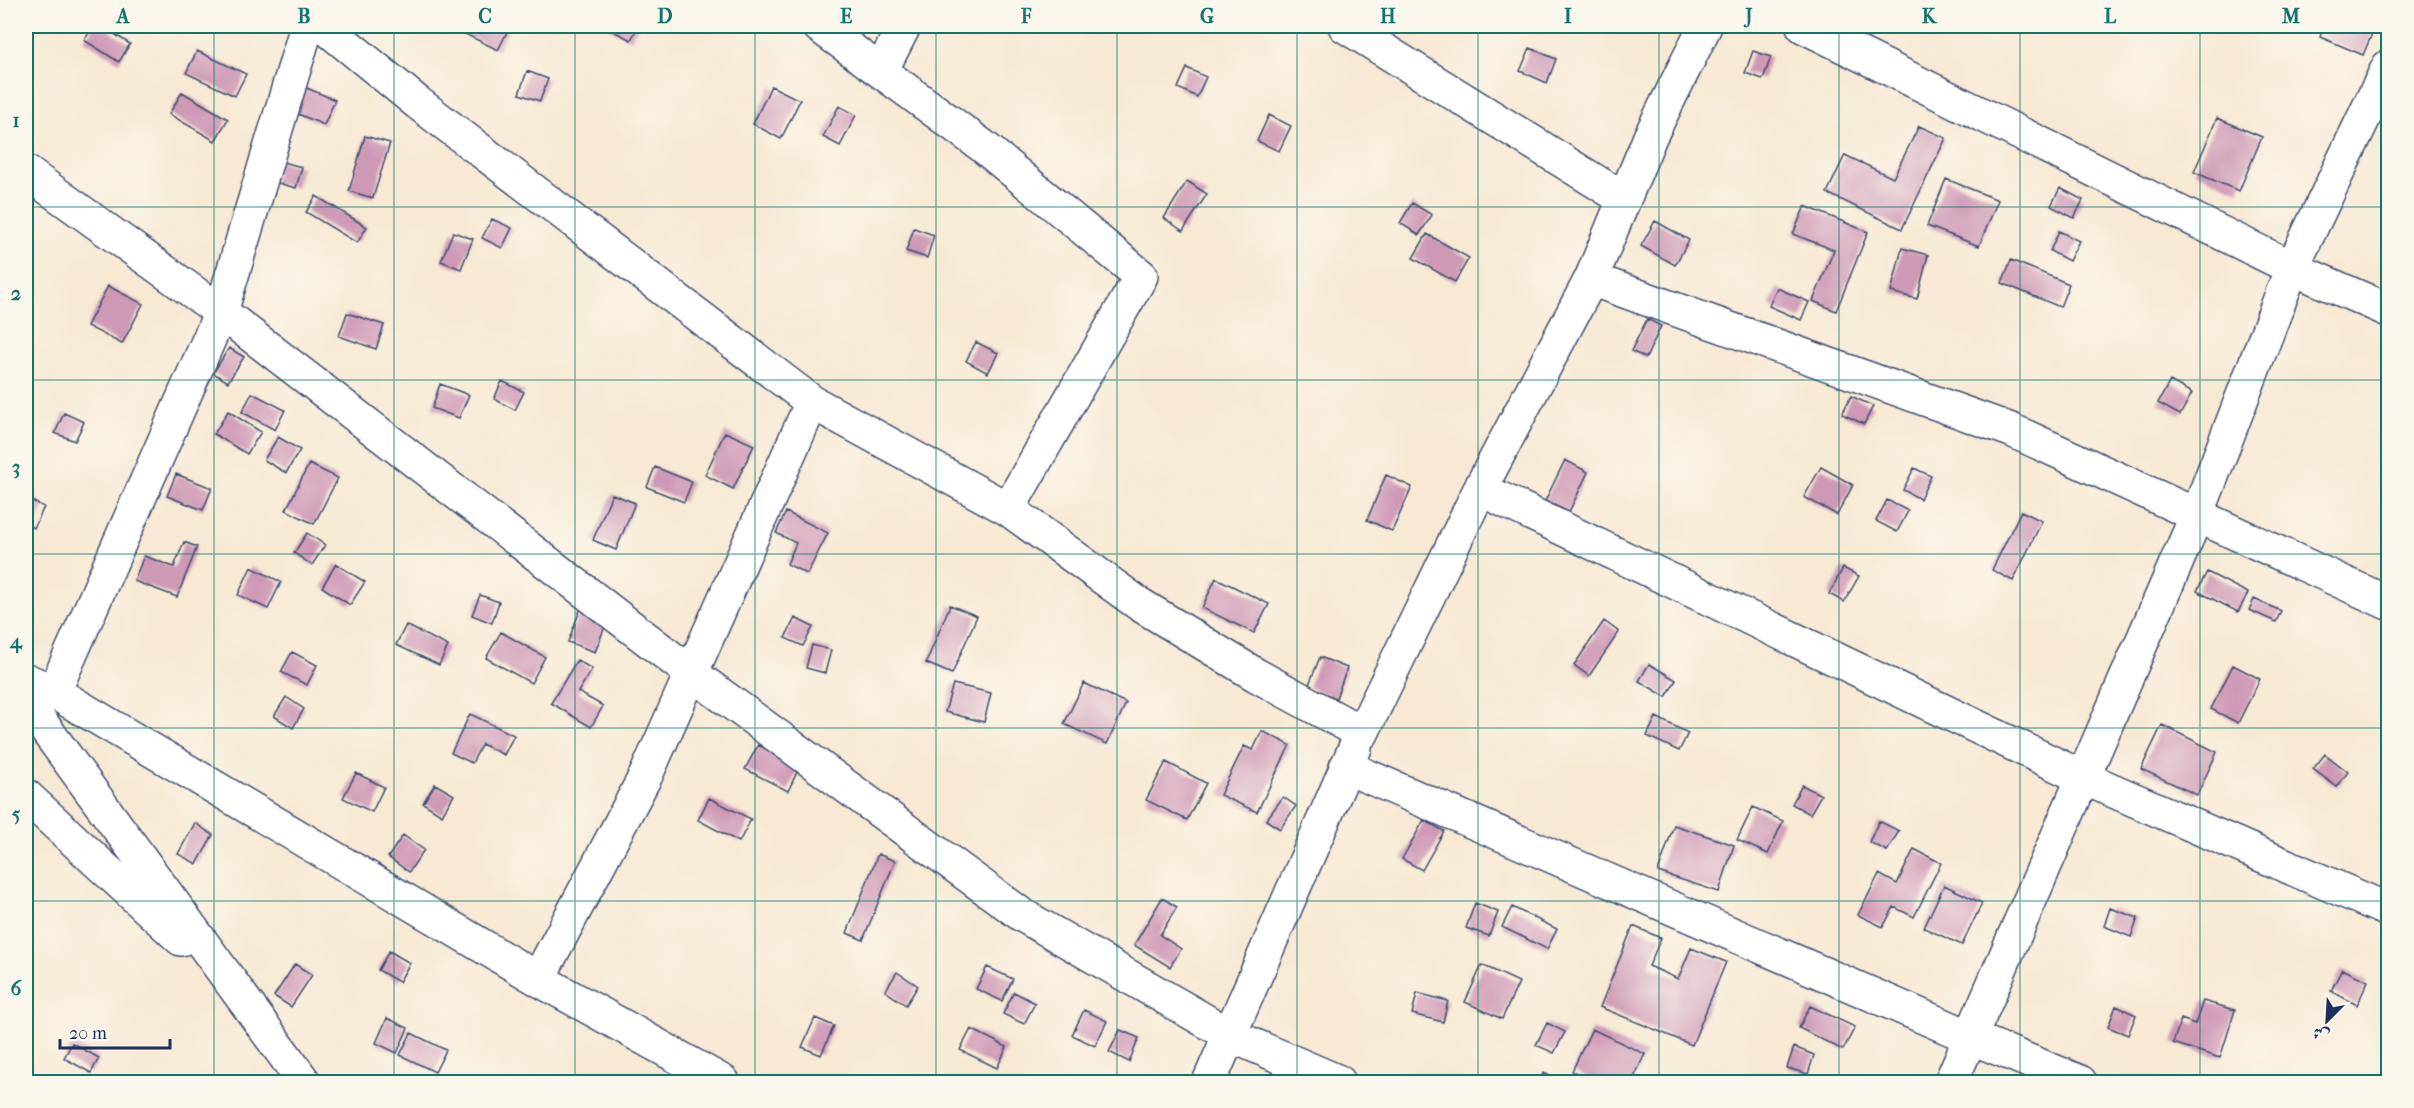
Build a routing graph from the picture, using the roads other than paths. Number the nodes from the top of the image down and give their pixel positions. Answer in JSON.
{"nodes":[{"id":1,"x":307,"y":26,"type":"edge"},
{"id":2,"x":324,"y":26,"type":"edge"},
{"id":3,"x":819,"y":26,"type":"edge"},
{"id":4,"x":904,"y":26,"type":"edge"},
{"id":5,"x":1346,"y":26,"type":"edge"},
{"id":6,"x":1705,"y":26,"type":"edge"},
{"id":7,"x":1803,"y":26,"type":"edge"},
{"id":8,"x":2388,"y":67,"type":"edge"},
{"id":9,"x":881,"y":70,"type":"junction"},
{"id":10,"x":26,"y":172,"type":"edge"},
{"id":11,"x":1624,"y":200,"type":"junction"},
{"id":12,"x":2292,"y":268,"type":"junction"},
{"id":13,"x":1591,"y":279,"type":"junction"},
{"id":14,"x":2388,"y":310,"type":"edge"},
{"id":15,"x":221,"y":312,"type":"junction"},
{"id":16,"x":812,"y":402,"type":"junction"},
{"id":17,"x":1480,"y":489,"type":"junction"},
{"id":18,"x":1008,"y":509,"type":"junction"},
{"id":19,"x":2197,"y":515,"type":"junction"},
{"id":20,"x":2388,"y":603,"type":"edge"},
{"id":21,"x":691,"y":674,"type":"junction"},
{"id":22,"x":35,"y":691,"type":"edge"},
{"id":23,"x":1362,"y":733,"type":"junction"},
{"id":24,"x":1346,"y":767,"type":"junction"},
{"id":25,"x":2084,"y":778,"type":"junction"},
{"id":26,"x":26,"y":796,"type":"edge"},
{"id":27,"x":2388,"y":910,"type":"edge"},
{"id":28,"x":538,"y":979,"type":"junction"},
{"id":29,"x":236,"y":990,"type":"junction"},
{"id":30,"x":1230,"y":1035,"type":"junction"},
{"id":31,"x":1970,"y":1038,"type":"junction"},
{"id":32,"x":294,"y":1077,"type":"edge"},
{"id":33,"x":723,"y":1083,"type":"edge"},
{"id":34,"x":1209,"y":1083,"type":"edge"},
{"id":35,"x":1339,"y":1083,"type":"edge"},
{"id":36,"x":1951,"y":1083,"type":"edge"},
{"id":37,"x":2080,"y":1083,"type":"edge"}],
"edges":[{"from":1,"to":15,"type":"street"},
{"from":2,"to":16,"type":"street"},
{"from":3,"to":9,"type":"street"},
{"from":4,"to":9,"type":"street"},
{"from":5,"to":11,"type":"street"},
{"from":6,"to":11,"type":"street"},
{"from":7,"to":12,"type":"street"},
{"from":8,"to":12,"type":"street"},
{"from":9,"to":18,"type":"street"},
{"from":10,"to":15,"type":"street"},
{"from":11,"to":13,"type":"street"},
{"from":12,"to":14,"type":"street"},
{"from":12,"to":19,"type":"street"},
{"from":13,"to":17,"type":"street"},
{"from":13,"to":19,"type":"street"},
{"from":15,"to":21,"type":"street"},
{"from":15,"to":22,"type":"street"},
{"from":16,"to":18,"type":"street"},
{"from":16,"to":21,"type":"street"},
{"from":17,"to":23,"type":"street"},
{"from":17,"to":25,"type":"street"},
{"from":18,"to":23,"type":"street"},
{"from":19,"to":20,"type":"street"},
{"from":19,"to":25,"type":"street"},
{"from":21,"to":28,"type":"street"},
{"from":21,"to":30,"type":"street"},
{"from":22,"to":28,"type":"street"},
{"from":22,"to":29,"type":"street"},
{"from":23,"to":24,"type":"street"},
{"from":24,"to":30,"type":"street"},
{"from":24,"to":31,"type":"street"},
{"from":25,"to":27,"type":"street"},
{"from":25,"to":31,"type":"street"},
{"from":26,"to":29,"type":"street"},
{"from":28,"to":33,"type":"street"},
{"from":29,"to":32,"type":"street"},
{"from":30,"to":34,"type":"street"},
{"from":30,"to":35,"type":"street"},
{"from":31,"to":36,"type":"street"},
{"from":31,"to":37,"type":"street"}]}
